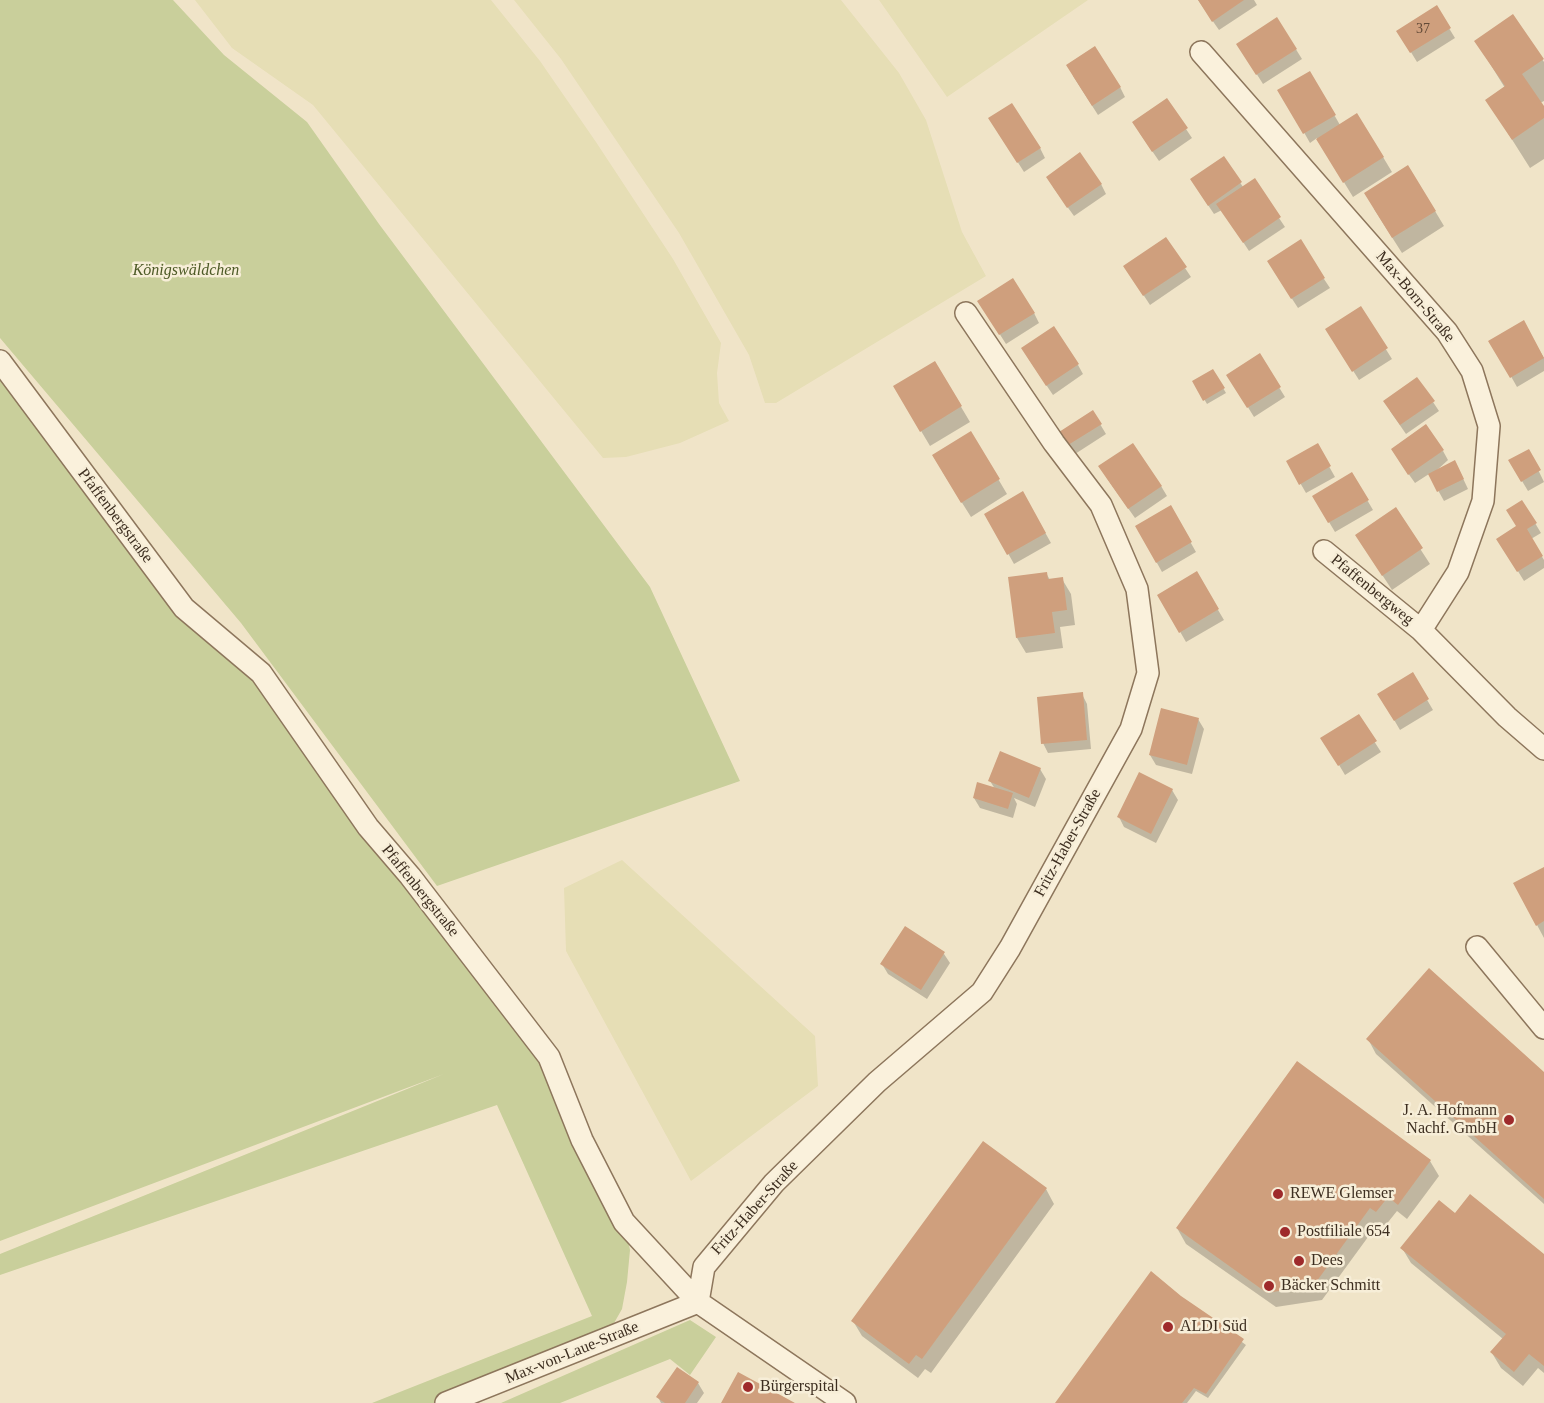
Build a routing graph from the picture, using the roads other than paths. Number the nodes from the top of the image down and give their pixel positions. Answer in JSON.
{"nodes":[{"id":1,"x":1201,"y":52,"type":"dead end"},
{"id":2,"x":966,"y":313,"type":"dead end"},
{"id":3,"x":0,"y":361,"type":"edge"},
{"id":4,"x":1324,"y":551,"type":"dead end"},
{"id":5,"x":1421,"y":630,"type":"junction"},
{"id":6,"x":1544,"y":749,"type":"edge"},
{"id":7,"x":1477,"y":947,"type":"dead end"},
{"id":8,"x":1544,"y":1028,"type":"edge"},
{"id":9,"x":698,"y":1302,"type":"junction"},
{"id":10,"x":446,"y":1403,"type":"edge"},
{"id":11,"x":844,"y":1403,"type":"edge"}],
"edges":[{"from":1,"to":5,"type":"street","name":"Max-Born-Straße"},
{"from":2,"to":9,"type":"street","name":"Fritz-Haber-Straße"},
{"from":3,"to":9,"type":"street","name":"Pfaffenbergstraße"},
{"from":4,"to":5,"type":"street","name":"Pfaffenbergweg"},
{"from":5,"to":6,"type":"street"},
{"from":7,"to":8,"type":"street"},
{"from":9,"to":10,"type":"street","name":"Max-von-Laue-Straße"},
{"from":9,"to":11,"type":"street","name":"Pfaffenbergstraße"}]}
